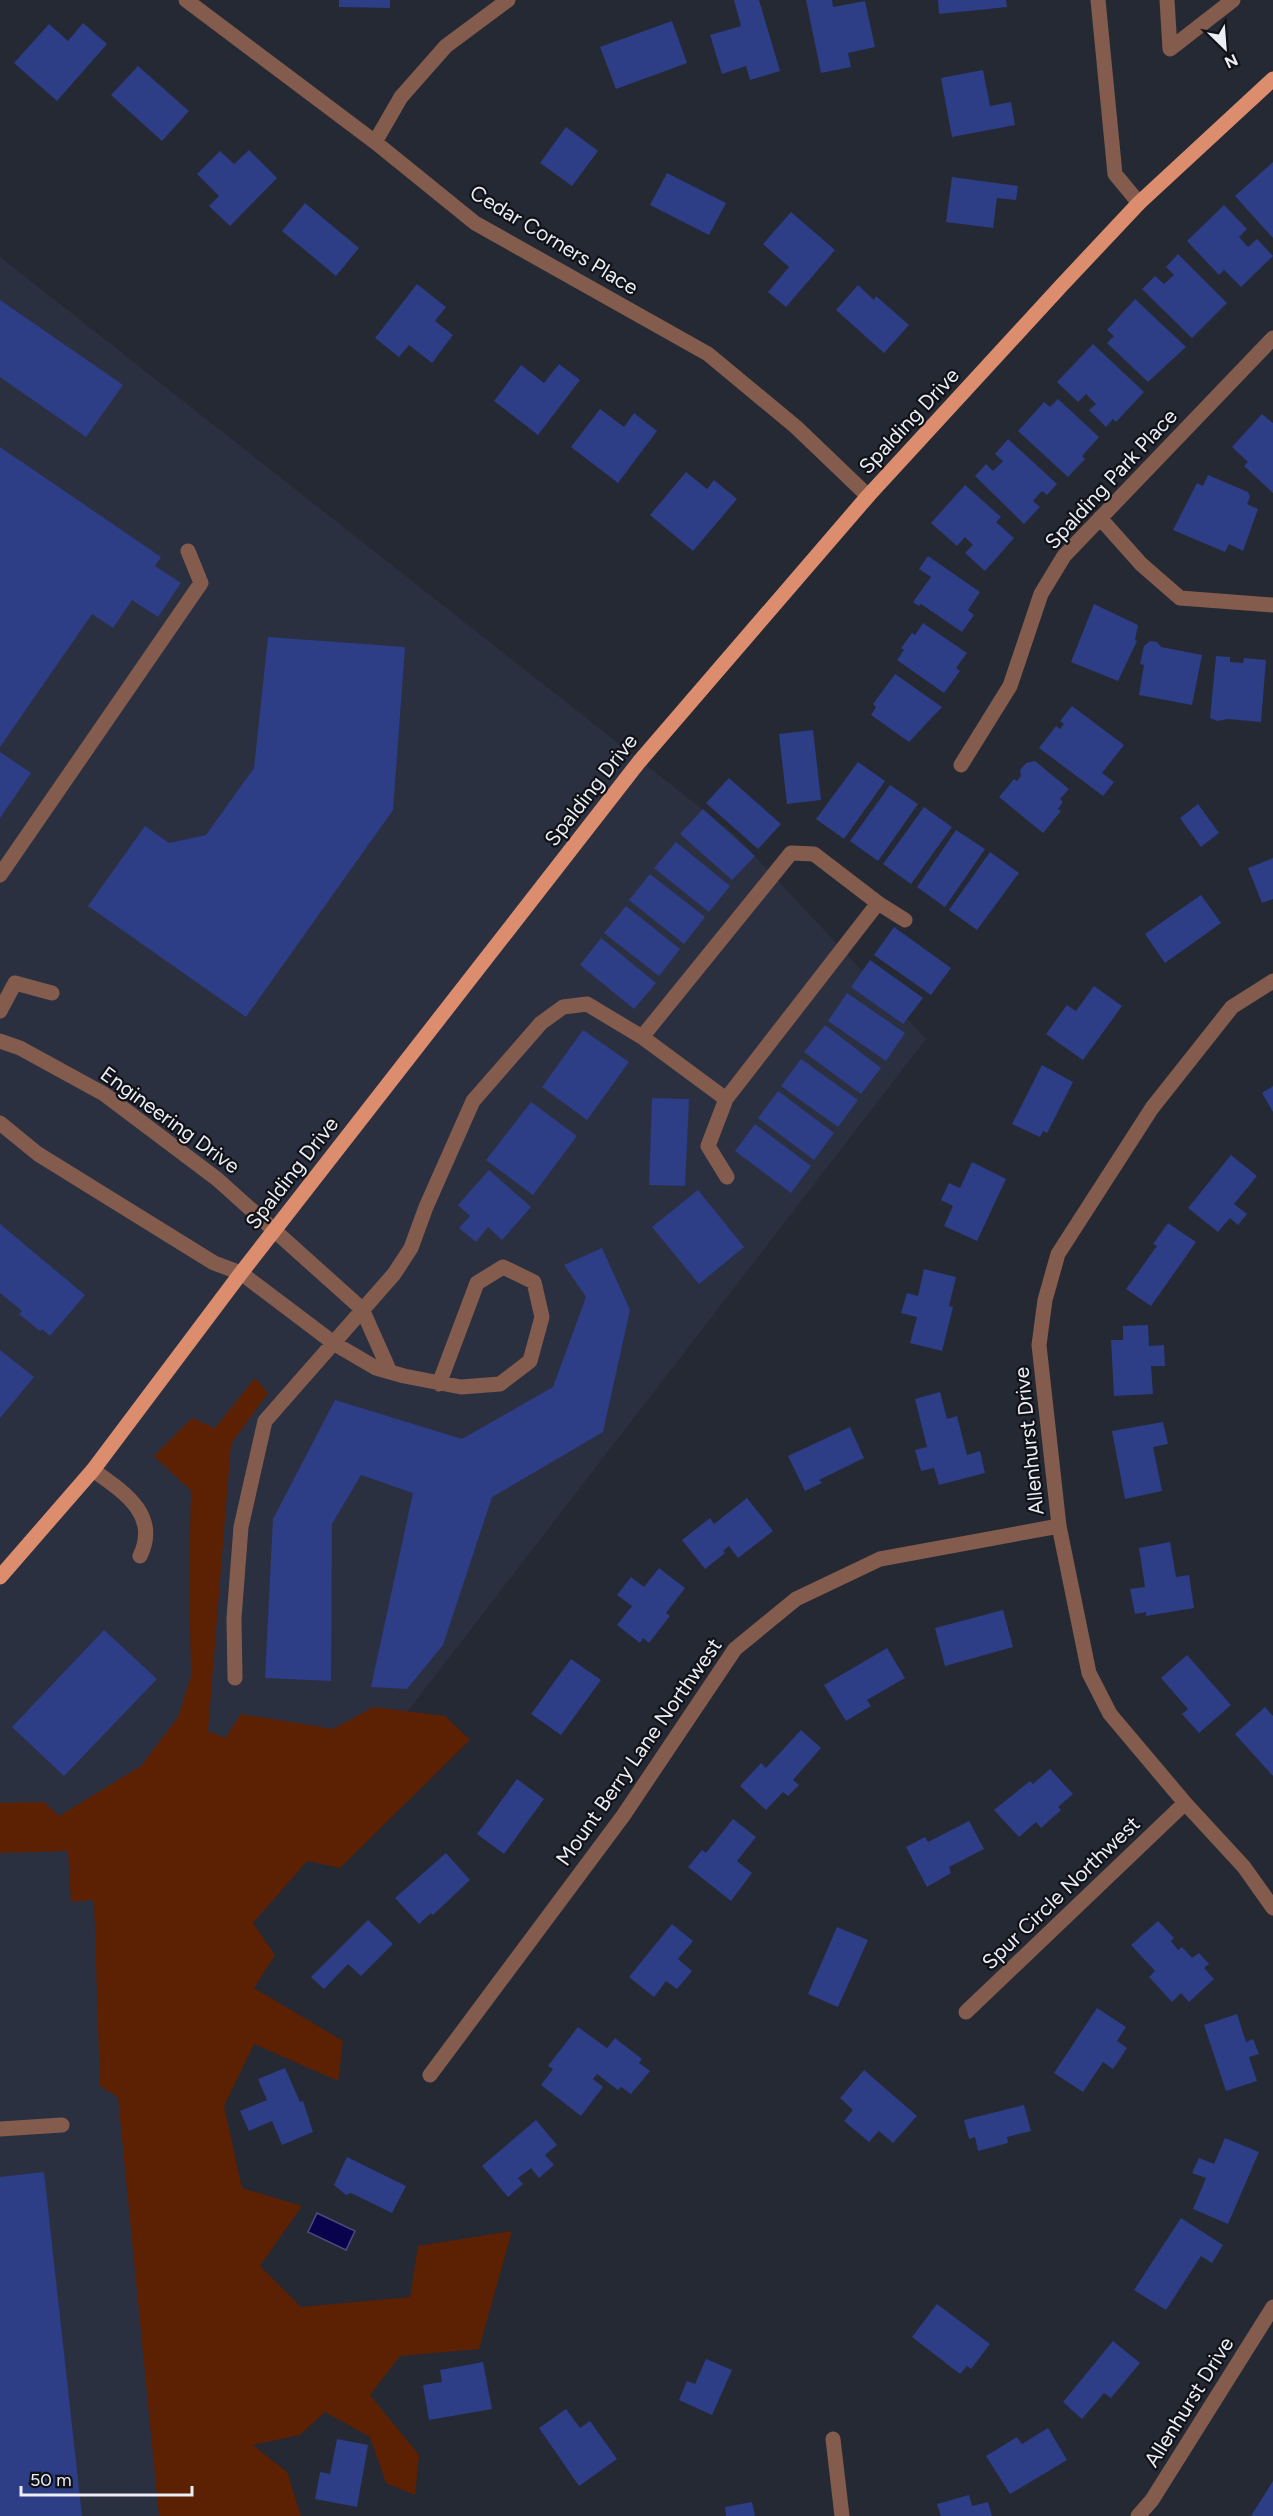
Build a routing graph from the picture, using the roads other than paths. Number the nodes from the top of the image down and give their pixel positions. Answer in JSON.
{"nodes":[{"id":1,"x":186,"y":0,"type":"edge"},
{"id":2,"x":508,"y":0,"type":"edge"},
{"id":3,"x":1098,"y":0,"type":"edge"},
{"id":4,"x":1167,"y":0,"type":"edge"},
{"id":5,"x":1233,"y":0,"type":"edge"},
{"id":6,"x":1273,"y":79,"type":"edge"},
{"id":7,"x":375,"y":142,"type":"junction"},
{"id":8,"x":1139,"y":203,"type":"junction"},
{"id":9,"x":1273,"y":338,"type":"edge"},
{"id":10,"x":868,"y":496,"type":"junction"},
{"id":11,"x":1100,"y":518,"type":"junction"},
{"id":12,"x":188,"y":551,"type":"dead end"},
{"id":13,"x":1273,"y":605,"type":"edge"},
{"id":14,"x":961,"y":765,"type":"dead end"},
{"id":15,"x":0,"y":875,"type":"edge"},
{"id":16,"x":878,"y":903,"type":"junction"},
{"id":17,"x":905,"y":920,"type":"dead end"},
{"id":18,"x":1273,"y":981,"type":"edge"},
{"id":19,"x":52,"y":993,"type":"dead end"},
{"id":20,"x":0,"y":1011,"type":"edge"},
{"id":21,"x":642,"y":1037,"type":"junction"},
{"id":22,"x":0,"y":1041,"type":"edge"},
{"id":23,"x":726,"y":1099,"type":"junction"},
{"id":24,"x":0,"y":1123,"type":"edge"},
{"id":25,"x":726,"y":1177,"type":"dead end"},
{"id":26,"x":274,"y":1230,"type":"junction"},
{"id":27,"x":241,"y":1273,"type":"junction"},
{"id":28,"x":362,"y":1309,"type":"junction"},
{"id":29,"x":335,"y":1344,"type":"junction"},
{"id":30,"x":390,"y":1372,"type":"junction"},
{"id":31,"x":439,"y":1384,"type":"junction"},
{"id":32,"x":93,"y":1470,"type":"junction"},
{"id":33,"x":1059,"y":1526,"type":"junction"},
{"id":34,"x":140,"y":1556,"type":"dead end"},
{"id":35,"x":0,"y":1577,"type":"edge"},
{"id":36,"x":235,"y":1678,"type":"dead end"},
{"id":37,"x":1185,"y":1803,"type":"junction"},
{"id":38,"x":1273,"y":1908,"type":"edge"},
{"id":39,"x":966,"y":2012,"type":"dead end"},
{"id":40,"x":430,"y":2075,"type":"dead end"},
{"id":41,"x":62,"y":2125,"type":"dead end"},
{"id":42,"x":0,"y":2129,"type":"edge"},
{"id":43,"x":1273,"y":2307,"type":"edge"},
{"id":44,"x":833,"y":2439,"type":"dead end"},
{"id":45,"x":842,"y":2516,"type":"edge"},
{"id":46,"x":1138,"y":2516,"type":"edge"}],
"edges":[{"from":1,"to":7,"type":"street","name":"Cedar Corners Place"},
{"from":2,"to":7,"type":"street"},
{"from":3,"to":8,"type":"street"},
{"from":4,"to":5,"type":"street"},
{"from":6,"to":8,"type":"main road","name":"Spalding Drive"},
{"from":7,"to":10,"type":"street","name":"Cedar Corners Place"},
{"from":8,"to":10,"type":"main road","name":"Spalding Drive"},
{"from":9,"to":11,"type":"street","name":"Spalding Park Place"},
{"from":10,"to":26,"type":"main road","name":"Spalding Drive"},
{"from":11,"to":13,"type":"street"},
{"from":11,"to":14,"type":"street","name":"Spalding Park Place"},
{"from":12,"to":15,"type":"street"},
{"from":16,"to":17,"type":"street"},
{"from":16,"to":21,"type":"street"},
{"from":16,"to":23,"type":"street"},
{"from":18,"to":33,"type":"street","name":"Allenhurst Drive"},
{"from":19,"to":20,"type":"street"},
{"from":21,"to":23,"type":"street"},
{"from":21,"to":28,"type":"street"},
{"from":22,"to":26,"type":"street","name":"Engineering Drive"},
{"from":23,"to":25,"type":"street"},
{"from":24,"to":27,"type":"street"},
{"from":26,"to":27,"type":"main road","name":"Spalding Drive"},
{"from":26,"to":28,"type":"street","name":"Engineering Drive"},
{"from":27,"to":29,"type":"street"},
{"from":27,"to":32,"type":"main road","name":"Spalding Drive"},
{"from":28,"to":29,"type":"street"},
{"from":28,"to":30,"type":"street"},
{"from":29,"to":30,"type":"street"},
{"from":29,"to":36,"type":"street"},
{"from":30,"to":31,"type":"street"},
{"from":31,"to":31,"type":"street"},
{"from":32,"to":34,"type":"street"},
{"from":32,"to":35,"type":"main road","name":"Spalding Drive"},
{"from":33,"to":37,"type":"street","name":"Allenhurst Drive"},
{"from":33,"to":40,"type":"street","name":"Mount Berry Lane Northwest"},
{"from":37,"to":38,"type":"street","name":"Allenhurst Drive"},
{"from":37,"to":39,"type":"street","name":"Spur Circle Northwest"},
{"from":41,"to":42,"type":"street"},
{"from":43,"to":46,"type":"street","name":"Allenhurst Drive"},
{"from":44,"to":45,"type":"street"}]}
